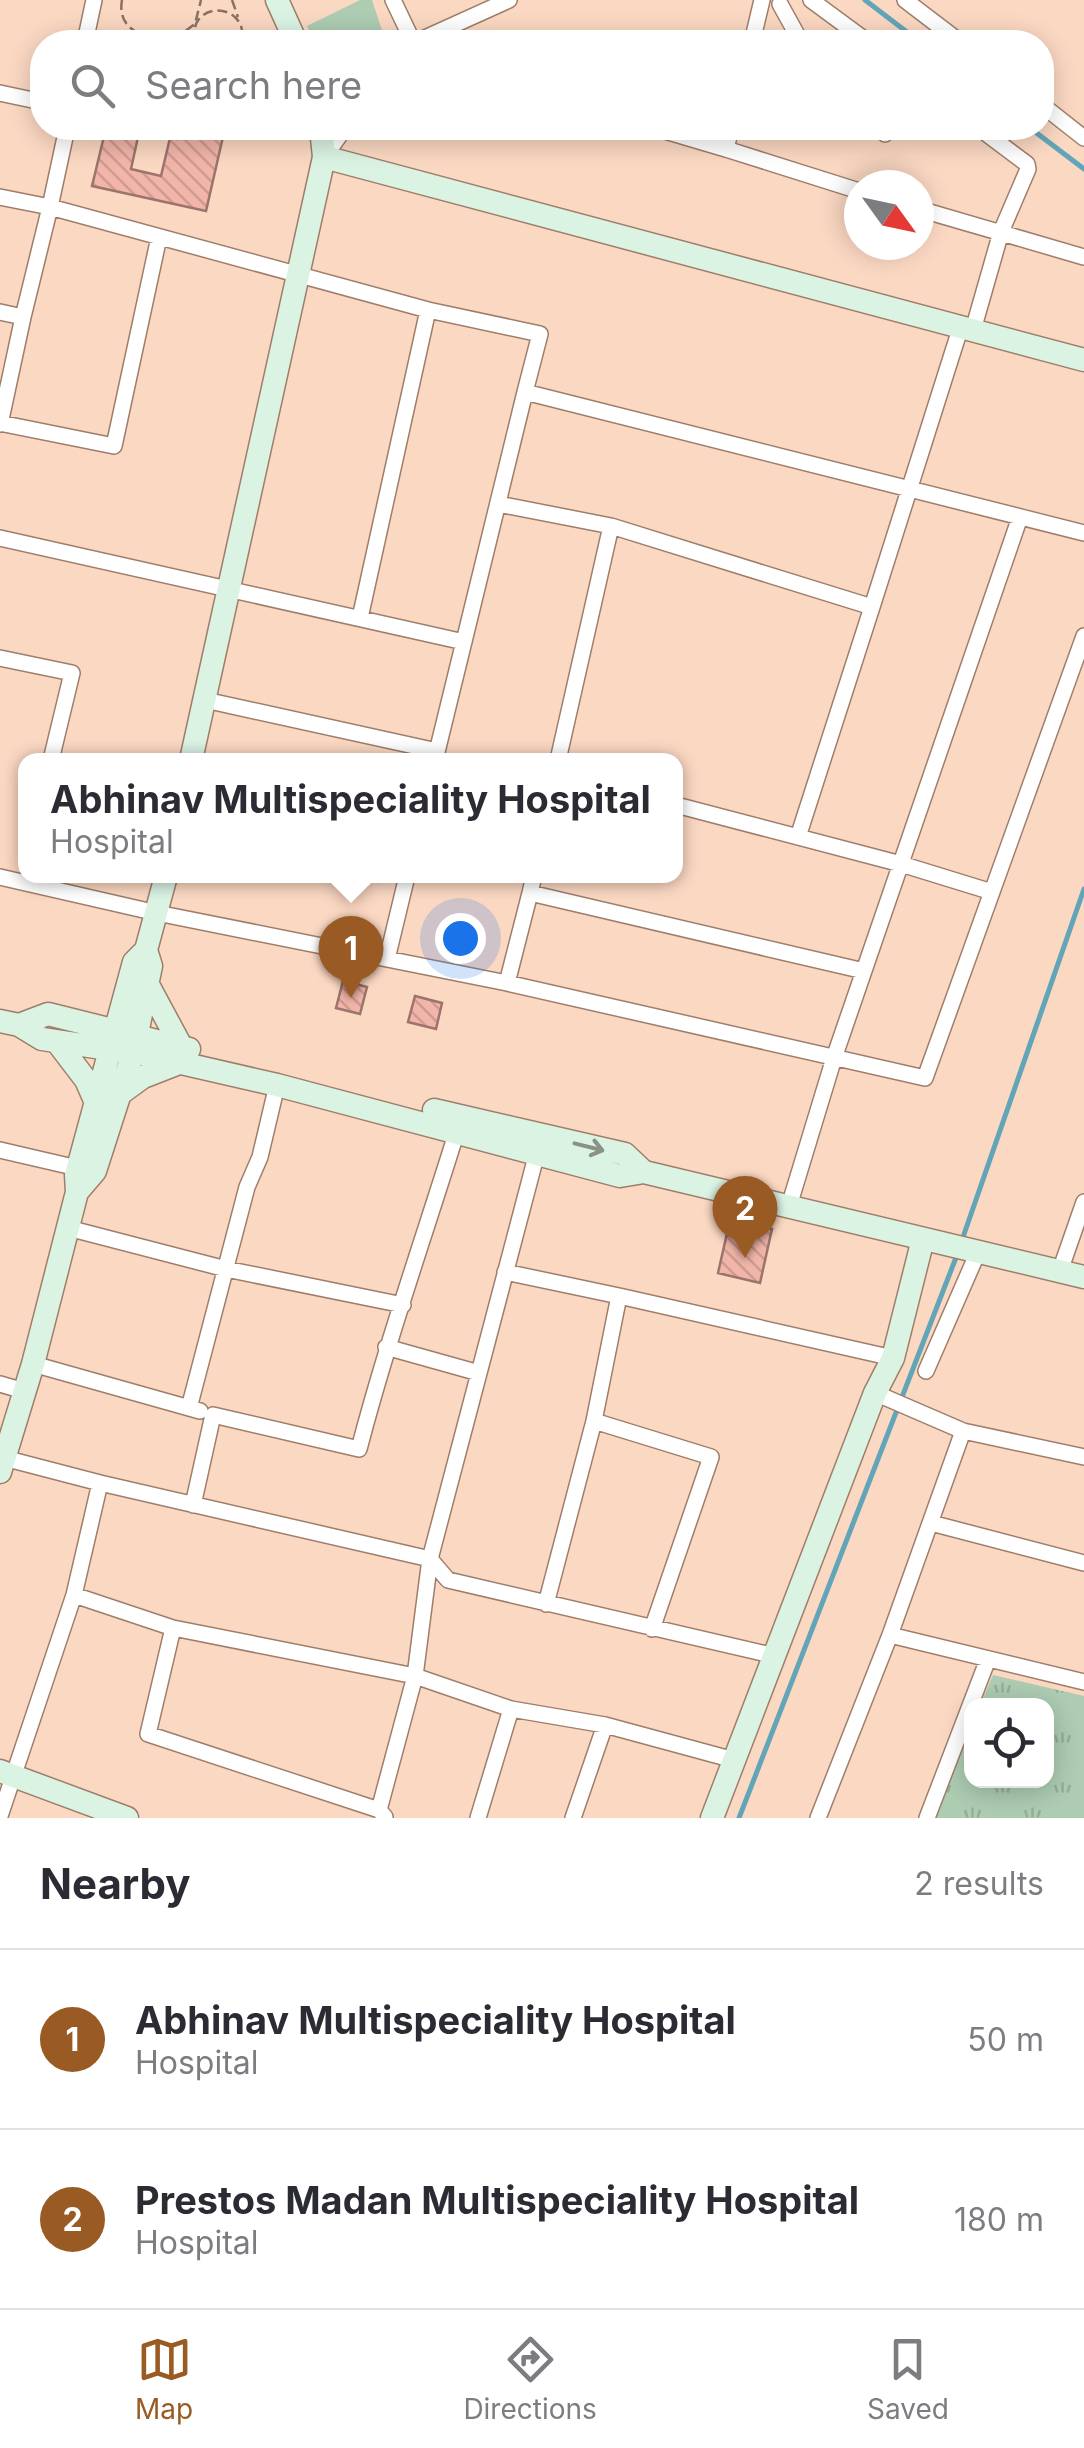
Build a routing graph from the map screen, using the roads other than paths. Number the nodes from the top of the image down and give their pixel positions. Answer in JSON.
{"nodes":[{"id":1,"x":94,"y":0,"type":"edge"},
{"id":2,"x":277,"y":0,"type":"edge"},
{"id":3,"x":393,"y":0,"type":"edge"},
{"id":4,"x":509,"y":0,"type":"edge"},
{"id":5,"x":811,"y":0,"type":"edge"},
{"id":6,"x":905,"y":0,"type":"edge"},
{"id":7,"x":774,"y":1,"type":"edge"},
{"id":8,"x":88,"y":30,"type":"edge"},
{"id":9,"x":291,"y":30,"type":"edge"},
{"id":10,"x":408,"y":30,"type":"edge"},
{"id":11,"x":441,"y":30,"type":"edge"},
{"id":12,"x":758,"y":30,"type":"edge"},
{"id":13,"x":793,"y":30,"type":"edge"},
{"id":14,"x":852,"y":30,"type":"edge"},
{"id":15,"x":944,"y":30,"type":"edge"},
{"id":16,"x":0,"y":93,"type":"edge"},
{"id":17,"x":30,"y":99,"type":"edge"},
{"id":18,"x":1054,"y":114,"type":"edge"},
{"id":19,"x":1084,"y":138,"type":"edge"},
{"id":20,"x":64,"y":140,"type":"edge"},
{"id":21,"x":323,"y":140,"type":"edge"},
{"id":22,"x":336,"y":140,"type":"edge"},
{"id":23,"x":696,"y":140,"type":"edge"},
{"id":24,"x":729,"y":140,"type":"edge"},
{"id":25,"x":995,"y":140,"type":"edge"},
{"id":26,"x":726,"y":149,"type":"junction"},
{"id":27,"x":324,"y":157,"type":"junction"},
{"id":28,"x":844,"y":186,"type":"edge"},
{"id":29,"x":0,"y":196,"type":"edge"},
{"id":30,"x":50,"y":207,"type":"junction"},
{"id":31,"x":934,"y":212,"type":"edge"},
{"id":32,"x":1001,"y":232,"type":"junction"},
{"id":33,"x":159,"y":238,"type":"junction"},
{"id":34,"x":1084,"y":257,"type":"edge"},
{"id":35,"x":299,"y":277,"type":"junction"},
{"id":36,"x":428,"y":310,"type":"junction"},
{"id":37,"x":0,"y":312,"type":"edge"},
{"id":38,"x":24,"y":317,"type":"junction"},
{"id":39,"x":967,"y":328,"type":"junction"},
{"id":40,"x":1084,"y":360,"type":"edge"},
{"id":41,"x":525,"y":392,"type":"junction"},
{"id":42,"x":0,"y":423,"type":"edge"},
{"id":43,"x":909,"y":489,"type":"junction"},
{"id":44,"x":498,"y":504,"type":"junction"},
{"id":45,"x":1020,"y":517,"type":"junction"},
{"id":46,"x":611,"y":526,"type":"junction"},
{"id":47,"x":1084,"y":533,"type":"edge"},
{"id":48,"x":0,"y":538,"type":"edge"},
{"id":49,"x":230,"y":588,"type":"junction"},
{"id":50,"x":872,"y":607,"type":"junction"},
{"id":51,"x":360,"y":618,"type":"junction"},
{"id":52,"x":1084,"y":636,"type":"edge"},
{"id":53,"x":464,"y":642,"type":"junction"},
{"id":54,"x":0,"y":658,"type":"edge"},
{"id":55,"x":205,"y":700,"type":"junction"},
{"id":56,"x":53,"y":753,"type":"edge"},
{"id":57,"x":193,"y":753,"type":"edge"},
{"id":58,"x":424,"y":753,"type":"edge"},
{"id":59,"x":437,"y":753,"type":"edge"},
{"id":60,"x":560,"y":753,"type":"edge"},
{"id":61,"x":683,"y":807,"type":"edge"},
{"id":62,"x":798,"y":837,"type":"junction"},
{"id":63,"x":901,"y":864,"type":"junction"},
{"id":64,"x":54,"y":883,"type":"edge"},
{"id":65,"x":164,"y":883,"type":"edge"},
{"id":66,"x":405,"y":883,"type":"edge"},
{"id":67,"x":532,"y":883,"type":"edge"},
{"id":68,"x":992,"y":892,"type":"junction"},
{"id":69,"x":530,"y":893,"type":"junction"},
{"id":70,"x":157,"y":914,"type":"junction"},
{"id":71,"x":146,"y":950,"type":"junction"},
{"id":72,"x":387,"y":959,"type":"junction"},
{"id":73,"x":864,"y":971,"type":"junction"},
{"id":74,"x":147,"y":983,"type":"junction"},
{"id":75,"x":507,"y":983,"type":"junction"},
{"id":76,"x":10,"y":1023,"type":"edge"},
{"id":77,"x":57,"y":1042,"type":"junction"},
{"id":78,"x":125,"y":1043,"type":"junction"},
{"id":79,"x":181,"y":1055,"type":"junction"},
{"id":80,"x":834,"y":1058,"type":"junction"},
{"id":81,"x":277,"y":1085,"type":"junction"},
{"id":82,"x":121,"y":1093,"type":"junction"},
{"id":83,"x":96,"y":1105,"type":"junction"},
{"id":84,"x":457,"y":1131,"type":"junction"},
{"id":85,"x":539,"y":1143,"type":"junction"},
{"id":86,"x":0,"y":1150,"type":"edge"},
{"id":87,"x":86,"y":1170,"type":"junction"},
{"id":88,"x":1084,"y":1202,"type":"edge"},
{"id":89,"x":789,"y":1206,"type":"junction"},
{"id":90,"x":68,"y":1228,"type":"junction"},
{"id":91,"x":934,"y":1241,"type":"junction"},
{"id":92,"x":977,"y":1251,"type":"junction"},
{"id":93,"x":226,"y":1269,"type":"junction"},
{"id":94,"x":1060,"y":1271,"type":"junction"},
{"id":95,"x":506,"y":1272,"type":"junction"},
{"id":96,"x":1084,"y":1277,"type":"edge"},
{"id":97,"x":619,"y":1296,"type":"junction"},
{"id":98,"x":403,"y":1305,"type":"junction"},
{"id":99,"x":386,"y":1347,"type":"junction"},
{"id":100,"x":894,"y":1358,"type":"junction"},
{"id":101,"x":33,"y":1364,"type":"junction"},
{"id":102,"x":926,"y":1371,"type":"dead end"},
{"id":103,"x":479,"y":1373,"type":"junction"},
{"id":104,"x":0,"y":1384,"type":"edge"},
{"id":105,"x":24,"y":1391,"type":"junction"},
{"id":106,"x":879,"y":1395,"type":"junction"},
{"id":107,"x":190,"y":1408,"type":"junction"},
{"id":108,"x":213,"y":1415,"type":"junction"},
{"id":109,"x":594,"y":1421,"type":"junction"},
{"id":110,"x":963,"y":1431,"type":"junction"},
{"id":111,"x":1084,"y":1457,"type":"edge"},
{"id":112,"x":2,"y":1465,"type":"edge"},
{"id":113,"x":100,"y":1484,"type":"junction"},
{"id":114,"x":193,"y":1505,"type":"junction"},
{"id":115,"x":931,"y":1523,"type":"junction"},
{"id":116,"x":430,"y":1559,"type":"junction"},
{"id":117,"x":1084,"y":1564,"type":"edge"},
{"id":118,"x":74,"y":1596,"type":"junction"},
{"id":119,"x":546,"y":1604,"type":"junction"},
{"id":120,"x":173,"y":1628,"type":"junction"},
{"id":121,"x":652,"y":1629,"type":"junction"},
{"id":122,"x":890,"y":1635,"type":"junction"},
{"id":123,"x":772,"y":1655,"type":"junction"},
{"id":124,"x":988,"y":1660,"type":"junction"},
{"id":125,"x":415,"y":1676,"type":"junction"},
{"id":126,"x":1084,"y":1682,"type":"edge"},
{"id":127,"x":511,"y":1709,"type":"junction"},
{"id":128,"x":605,"y":1725,"type":"junction"},
{"id":129,"x":734,"y":1760,"type":"junction"},
{"id":130,"x":6,"y":1774,"type":"edge"},
{"id":131,"x":383,"y":1814,"type":"edge"},
{"id":132,"x":0,"y":1816,"type":"edge"},
{"id":133,"x":127,"y":1818,"type":"edge"},
{"id":134,"x":478,"y":1818,"type":"edge"},
{"id":135,"x":574,"y":1818,"type":"edge"},
{"id":136,"x":712,"y":1818,"type":"edge"},
{"id":137,"x":818,"y":1818,"type":"edge"},
{"id":138,"x":927,"y":1818,"type":"edge"}],
"edges":[{"from":1,"to":8,"type":"street"},
{"from":2,"to":9,"type":"street"},
{"from":3,"to":10,"type":"street"},
{"from":4,"to":11,"type":"street"},
{"from":5,"to":14,"type":"street"},
{"from":6,"to":15,"type":"street"},
{"from":7,"to":12,"type":"street"},
{"from":7,"to":13,"type":"street"},
{"from":16,"to":17,"type":"street"},
{"from":18,"to":19,"type":"street"},
{"from":20,"to":30,"type":"street"},
{"from":21,"to":27,"type":"street"},
{"from":22,"to":27,"type":"street"},
{"from":23,"to":26,"type":"street"},
{"from":24,"to":26,"type":"street"},
{"from":25,"to":32,"type":"street"},
{"from":26,"to":28,"type":"street"},
{"from":27,"to":35,"type":"street"},
{"from":27,"to":39,"type":"street"},
{"from":29,"to":30,"type":"street"},
{"from":30,"to":33,"type":"street"},
{"from":30,"to":38,"type":"street"},
{"from":31,"to":32,"type":"street"},
{"from":32,"to":34,"type":"street"},
{"from":32,"to":39,"type":"street"},
{"from":33,"to":35,"type":"street"},
{"from":33,"to":42,"type":"street"},
{"from":35,"to":36,"type":"street"},
{"from":35,"to":49,"type":"street"},
{"from":36,"to":41,"type":"street"},
{"from":36,"to":51,"type":"street"},
{"from":37,"to":38,"type":"street"},
{"from":38,"to":42,"type":"street"},
{"from":39,"to":40,"type":"street"},
{"from":39,"to":43,"type":"street"},
{"from":41,"to":43,"type":"street"},
{"from":41,"to":44,"type":"street"},
{"from":43,"to":45,"type":"street"},
{"from":43,"to":50,"type":"street"},
{"from":44,"to":46,"type":"street"},
{"from":44,"to":53,"type":"street"},
{"from":45,"to":47,"type":"street"},
{"from":45,"to":63,"type":"street"},
{"from":46,"to":50,"type":"street"},
{"from":46,"to":60,"type":"street"},
{"from":48,"to":49,"type":"street"},
{"from":49,"to":51,"type":"street"},
{"from":49,"to":55,"type":"street"},
{"from":50,"to":62,"type":"street"},
{"from":51,"to":53,"type":"street"},
{"from":52,"to":68,"type":"street"},
{"from":53,"to":59,"type":"street"},
{"from":54,"to":56,"type":"street"},
{"from":55,"to":57,"type":"street"},
{"from":55,"to":58,"type":"street"},
{"from":61,"to":62,"type":"street"},
{"from":62,"to":63,"type":"street"},
{"from":63,"to":68,"type":"street"},
{"from":63,"to":73,"type":"street"},
{"from":64,"to":70,"type":"street"},
{"from":65,"to":70,"type":"street"},
{"from":66,"to":72,"type":"street"},
{"from":67,"to":69,"type":"street"},
{"from":68,"to":80,"type":"street"},
{"from":69,"to":73,"type":"street"},
{"from":69,"to":75,"type":"street"},
{"from":70,"to":71,"type":"street"},
{"from":70,"to":72,"type":"street"},
{"from":71,"to":74,"type":"street"},
{"from":71,"to":78,"type":"street"},
{"from":72,"to":75,"type":"street"},
{"from":73,"to":80,"type":"street"},
{"from":74,"to":78,"type":"street"},
{"from":74,"to":79,"type":"street"},
{"from":75,"to":80,"type":"street"},
{"from":76,"to":77,"type":"street"},
{"from":76,"to":78,"type":"street"},
{"from":77,"to":78,"type":"street"},
{"from":77,"to":83,"type":"street"},
{"from":78,"to":79,"type":"street"},
{"from":78,"to":82,"type":"street"},
{"from":78,"to":83,"type":"street"},
{"from":79,"to":81,"type":"street"},
{"from":79,"to":82,"type":"street"},
{"from":79,"to":85,"type":"street"},
{"from":80,"to":89,"type":"street"},
{"from":81,"to":84,"type":"street"},
{"from":81,"to":93,"type":"street"},
{"from":82,"to":87,"type":"street"},
{"from":83,"to":87,"type":"street"},
{"from":84,"to":85,"type":"street"},
{"from":84,"to":98,"type":"street"},
{"from":85,"to":89,"type":"street"},
{"from":85,"to":95,"type":"street"},
{"from":86,"to":87,"type":"street"},
{"from":87,"to":90,"type":"street"},
{"from":88,"to":94,"type":"street"},
{"from":89,"to":91,"type":"street"},
{"from":90,"to":93,"type":"street"},
{"from":90,"to":101,"type":"street"},
{"from":91,"to":92,"type":"street"},
{"from":91,"to":100,"type":"street"},
{"from":92,"to":94,"type":"street"},
{"from":92,"to":102,"type":"street"},
{"from":93,"to":98,"type":"street"},
{"from":93,"to":107,"type":"street"},
{"from":94,"to":96,"type":"street"},
{"from":95,"to":97,"type":"street"},
{"from":95,"to":103,"type":"street"},
{"from":97,"to":100,"type":"street"},
{"from":97,"to":109,"type":"street"},
{"from":98,"to":99,"type":"street"},
{"from":99,"to":103,"type":"street"},
{"from":99,"to":108,"type":"street"},
{"from":100,"to":106,"type":"street"},
{"from":101,"to":105,"type":"street"},
{"from":101,"to":107,"type":"street"},
{"from":103,"to":116,"type":"street"},
{"from":104,"to":105,"type":"street"},
{"from":105,"to":112,"type":"street"},
{"from":106,"to":110,"type":"street"},
{"from":106,"to":123,"type":"street"},
{"from":107,"to":108,"type":"street"},
{"from":108,"to":114,"type":"street"},
{"from":109,"to":119,"type":"street"},
{"from":109,"to":121,"type":"street"},
{"from":110,"to":111,"type":"street"},
{"from":110,"to":115,"type":"street"},
{"from":112,"to":113,"type":"street"},
{"from":113,"to":114,"type":"street"},
{"from":113,"to":118,"type":"street"},
{"from":114,"to":116,"type":"street"},
{"from":115,"to":117,"type":"street"},
{"from":115,"to":122,"type":"street"},
{"from":116,"to":119,"type":"street"},
{"from":116,"to":125,"type":"street"},
{"from":118,"to":120,"type":"street"},
{"from":118,"to":130,"type":"street"},
{"from":119,"to":121,"type":"street"},
{"from":120,"to":125,"type":"street"},
{"from":120,"to":131,"type":"street"},
{"from":121,"to":123,"type":"street"},
{"from":122,"to":124,"type":"street"},
{"from":122,"to":137,"type":"street"},
{"from":123,"to":129,"type":"street"},
{"from":124,"to":126,"type":"street"},
{"from":124,"to":138,"type":"street"},
{"from":125,"to":127,"type":"street"},
{"from":125,"to":131,"type":"street"},
{"from":127,"to":128,"type":"street"},
{"from":127,"to":134,"type":"street"},
{"from":128,"to":129,"type":"street"},
{"from":128,"to":135,"type":"street"},
{"from":129,"to":136,"type":"street"},
{"from":130,"to":132,"type":"street"},
{"from":130,"to":133,"type":"street"}]}
